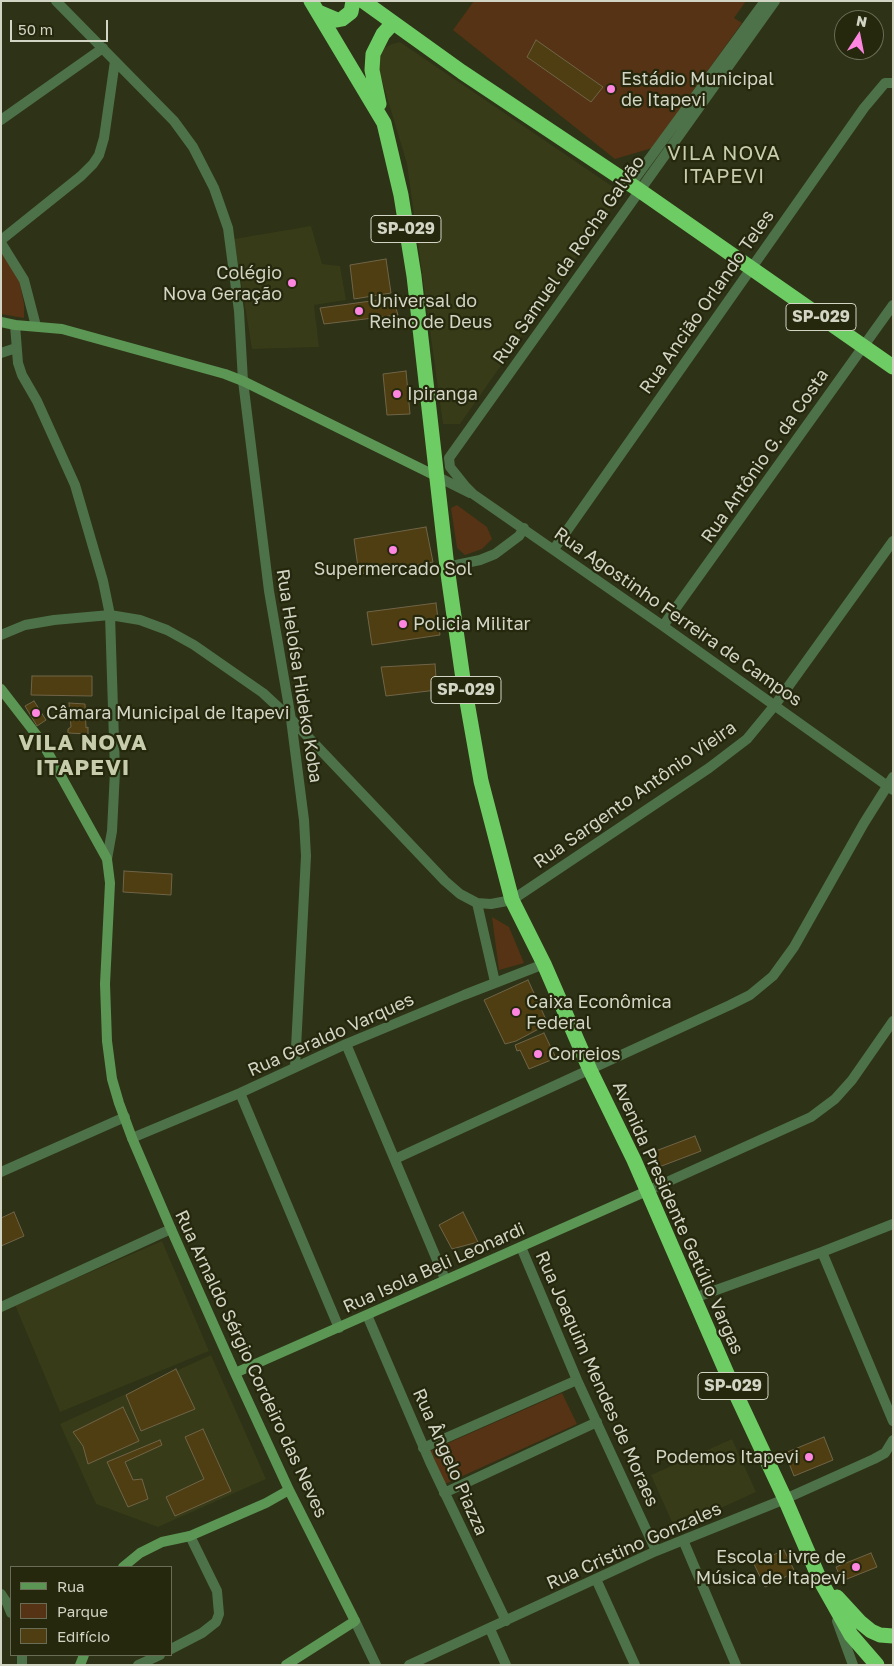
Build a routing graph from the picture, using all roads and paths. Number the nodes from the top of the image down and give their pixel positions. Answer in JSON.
{"nodes":[{"id":1,"x":56,"y":1,"type":"edge"},
{"id":2,"x":353,"y":1,"type":"edge"},
{"id":3,"x":363,"y":1,"type":"edge"},
{"id":4,"x":765,"y":1,"type":"edge"},
{"id":5,"x":775,"y":1,"type":"edge"},
{"id":6,"x":314,"y":7,"type":"edge"},
{"id":7,"x":393,"y":23,"type":"junction"},
{"id":8,"x":103,"y":48,"type":"junction"},
{"id":9,"x":115,"y":61,"type":"junction"},
{"id":10,"x":893,"y":83,"type":"edge"},
{"id":11,"x":1,"y":120,"type":"edge"},
{"id":12,"x":384,"y":123,"type":"junction"},
{"id":13,"x":635,"y":187,"type":"junction"},
{"id":14,"x":1,"y":241,"type":"edge"},
{"id":15,"x":751,"y":267,"type":"junction"},
{"id":16,"x":893,"y":305,"type":"edge"},
{"id":17,"x":1,"y":322,"type":"edge"},
{"id":18,"x":15,"y":325,"type":"junction"},
{"id":19,"x":36,"y":326,"type":"junction"},
{"id":20,"x":862,"y":346,"type":"junction"},
{"id":21,"x":16,"y":348,"type":"junction"},
{"id":22,"x":1,"y":353,"type":"edge"},
{"id":23,"x":893,"y":367,"type":"edge"},
{"id":24,"x":243,"y":381,"type":"junction"},
{"id":25,"x":450,"y":467,"type":"joint"},
{"id":26,"x":438,"y":477,"type":"junction"},
{"id":27,"x":473,"y":494,"type":"junction"},
{"id":28,"x":524,"y":528,"type":"junction"},
{"id":29,"x":893,"y":541,"type":"edge"},
{"id":30,"x":554,"y":549,"type":"junction"},
{"id":31,"x":447,"y":567,"type":"junction"},
{"id":32,"x":110,"y":614,"type":"junction"},
{"id":33,"x":663,"y":626,"type":"junction"},
{"id":34,"x":1,"y":635,"type":"edge"},
{"id":35,"x":1,"y":689,"type":"edge"},
{"id":36,"x":775,"y":706,"type":"junction"},
{"id":37,"x":291,"y":718,"type":"junction"},
{"id":38,"x":891,"y":784,"type":"edge"},
{"id":39,"x":107,"y":859,"type":"junction"},
{"id":40,"x":512,"y":900,"type":"junction"},
{"id":41,"x":477,"y":903,"type":"junction"},
{"id":42,"x":544,"y":964,"type":"junction"},
{"id":43,"x":495,"y":982,"type":"junction"},
{"id":44,"x":893,"y":1021,"type":"edge"},
{"id":45,"x":346,"y":1044,"type":"junction"},
{"id":46,"x":295,"y":1067,"type":"junction"},
{"id":47,"x":590,"y":1070,"type":"junction"},
{"id":48,"x":240,"y":1093,"type":"junction"},
{"id":49,"x":125,"y":1117,"type":"junction"},
{"id":50,"x":132,"y":1138,"type":"junction"},
{"id":51,"x":395,"y":1159,"type":"junction"},
{"id":52,"x":1,"y":1172,"type":"edge"},
{"id":53,"x":647,"y":1191,"type":"junction"},
{"id":54,"x":893,"y":1224,"type":"edge"},
{"id":55,"x":171,"y":1229,"type":"junction"},
{"id":56,"x":521,"y":1247,"type":"junction"},
{"id":57,"x":822,"y":1252,"type":"junction"},
{"id":58,"x":445,"y":1279,"type":"junction"},
{"id":59,"x":694,"y":1298,"type":"junction"},
{"id":60,"x":1,"y":1307,"type":"edge"},
{"id":61,"x":367,"y":1315,"type":"junction"},
{"id":62,"x":339,"y":1328,"type":"junction"},
{"id":63,"x":235,"y":1373,"type":"junction"},
{"id":64,"x":577,"y":1380,"type":"junction"},
{"id":65,"x":893,"y":1421,"type":"edge"},
{"id":66,"x":597,"y":1422,"type":"junction"},
{"id":67,"x":893,"y":1440,"type":"edge"},
{"id":68,"x":423,"y":1448,"type":"junction"},
{"id":69,"x":290,"y":1490,"type":"junction"},
{"id":70,"x":444,"y":1493,"type":"junction"},
{"id":71,"x":785,"y":1499,"type":"junction"},
{"id":72,"x":190,"y":1536,"type":"junction"},
{"id":73,"x":683,"y":1540,"type":"junction"},
{"id":74,"x":656,"y":1551,"type":"junction"},
{"id":75,"x":124,"y":1566,"type":"edge"},
{"id":76,"x":596,"y":1579,"type":"junction"},
{"id":77,"x":823,"y":1586,"type":"junction"},
{"id":78,"x":1,"y":1594,"type":"edge"},
{"id":79,"x":10,"y":1610,"type":"edge"},
{"id":80,"x":355,"y":1621,"type":"junction"},
{"id":81,"x":506,"y":1621,"type":"junction"},
{"id":82,"x":490,"y":1629,"type":"junction"},
{"id":83,"x":893,"y":1636,"type":"edge"},
{"id":84,"x":172,"y":1648,"type":"edge"},
{"id":85,"x":158,"y":1656,"type":"edge"},
{"id":86,"x":289,"y":1664,"type":"edge"},
{"id":87,"x":138,"y":1665,"type":"edge"},
{"id":88,"x":376,"y":1665,"type":"edge"},
{"id":89,"x":409,"y":1665,"type":"edge"},
{"id":90,"x":506,"y":1665,"type":"edge"},
{"id":91,"x":635,"y":1665,"type":"edge"},
{"id":92,"x":736,"y":1665,"type":"edge"},
{"id":93,"x":854,"y":1665,"type":"edge"},
{"id":94,"x":877,"y":1665,"type":"edge"}],
"edges":[{"from":1,"to":8,"type":"street","name":"Rua Heloísa Hideko Koba"},
{"from":2,"to":6,"type":"highway","number":"SP-029"},
{"from":3,"to":7,"type":"highway","number":"SP-029"},
{"from":4,"to":13,"type":"street","name":"Rua Samuel da Rocha Galvão"},
{"from":5,"to":13,"type":"street","name":"Rua Samuel da Rocha Galvão"},
{"from":6,"to":12,"type":"highway","name":"Avenida Presidente Getúlio Vargas","number":"SP-029"},
{"from":7,"to":12,"type":"highway","number":"SP-029"},
{"from":7,"to":13,"type":"highway","number":"SP-029"},
{"from":8,"to":9,"type":"street","name":"Rua Heloísa Hideko Koba"},
{"from":8,"to":11,"type":"street"},
{"from":9,"to":14,"type":"street"},
{"from":9,"to":24,"type":"street","name":"Rua Heloísa Hideko Koba"},
{"from":10,"to":15,"type":"street","name":"Rua Ancião Orlando Teles"},
{"from":12,"to":26,"type":"highway","name":"Avenida Presidente Getúlio Vargas","number":"SP-029"},
{"from":13,"to":15,"type":"highway","number":"SP-029"},
{"from":13,"to":25,"type":"street","name":"Rua Samuel da Rocha Galvão"},
{"from":14,"to":19,"type":"street"},
{"from":15,"to":20,"type":"highway","number":"SP-029"},
{"from":15,"to":30,"type":"street","name":"Rua Ancião Orlando Teles"},
{"from":16,"to":20,"type":"street","name":"Rua Antônio G. da Costa"},
{"from":17,"to":18,"type":"street"},
{"from":18,"to":19,"type":"street"},
{"from":18,"to":21,"type":"street"},
{"from":19,"to":24,"type":"street"},
{"from":20,"to":23,"type":"highway","number":"SP-029"},
{"from":20,"to":33,"type":"street","name":"Rua Antônio G. da Costa"},
{"from":21,"to":22,"type":"street"},
{"from":21,"to":32,"type":"street"},
{"from":24,"to":26,"type":"street"},
{"from":24,"to":37,"type":"street","name":"Rua Heloísa Hideko Koba"},
{"from":25,"to":27,"type":"street","name":"Rua Agostinho Ferreira de Campos"},
{"from":26,"to":27,"type":"street"},
{"from":26,"to":31,"type":"highway","name":"Avenida Presidente Getúlio Vargas","number":"SP-029"},
{"from":27,"to":28,"type":"street","name":"Rua Agostinho Ferreira de Campos"},
{"from":28,"to":30,"type":"street","name":"Rua Agostinho Ferreira de Campos"},
{"from":28,"to":31,"type":"street"},
{"from":29,"to":36,"type":"street","name":"Rua Sargento Antônio Vieira"},
{"from":30,"to":33,"type":"street","name":"Rua Agostinho Ferreira de Campos"},
{"from":31,"to":40,"type":"highway","name":"Avenida Presidente Getúlio Vargas","number":"SP-029"},
{"from":32,"to":34,"type":"street"},
{"from":32,"to":37,"type":"street"},
{"from":32,"to":39,"type":"street"},
{"from":33,"to":36,"type":"street","name":"Rua Agostinho Ferreira de Campos"},
{"from":35,"to":39,"type":"street"},
{"from":36,"to":38,"type":"street","name":"Rua Agostinho Ferreira de Campos"},
{"from":36,"to":40,"type":"street","name":"Rua Sargento Antônio Vieira"},
{"from":37,"to":41,"type":"street"},
{"from":37,"to":46,"type":"street","name":"Rua Heloísa Hideko Koba"},
{"from":38,"to":47,"type":"street"},
{"from":39,"to":49,"type":"street","name":"Rua Arnaldo Sérgio Cordeiro das Neves"},
{"from":40,"to":41,"type":"street"},
{"from":40,"to":42,"type":"highway","name":"Avenida Presidente Getúlio Vargas","number":"SP-029"},
{"from":41,"to":43,"type":"street"},
{"from":42,"to":43,"type":"street","name":"Rua Geraldo Varques"},
{"from":42,"to":47,"type":"highway","name":"Avenida Presidente Getúlio Vargas","number":"SP-029"},
{"from":43,"to":45,"type":"street","name":"Rua Geraldo Varques"},
{"from":44,"to":53,"type":"street"},
{"from":45,"to":46,"type":"street","name":"Rua Geraldo Varques"},
{"from":45,"to":51,"type":"street"},
{"from":46,"to":48,"type":"street","name":"Rua Geraldo Varques"},
{"from":47,"to":51,"type":"street"},
{"from":47,"to":53,"type":"highway","name":"Avenida Presidente Getúlio Vargas","number":"SP-029"},
{"from":48,"to":50,"type":"street","name":"Rua Geraldo Varques"},
{"from":48,"to":62,"type":"street"},
{"from":49,"to":50,"type":"street","name":"Rua Arnaldo Sérgio Cordeiro das Neves"},
{"from":49,"to":52,"type":"street"},
{"from":50,"to":55,"type":"street","name":"Rua Arnaldo Sérgio Cordeiro das Neves"},
{"from":51,"to":58,"type":"street"},
{"from":53,"to":56,"type":"street","name":"Rua Isola Beli Leonardi"},
{"from":53,"to":59,"type":"highway","name":"Avenida Presidente Getúlio Vargas","number":"SP-029"},
{"from":54,"to":57,"type":"street"},
{"from":55,"to":60,"type":"street"},
{"from":55,"to":63,"type":"street","name":"Rua Arnaldo Sérgio Cordeiro das Neves"},
{"from":56,"to":58,"type":"street","name":"Rua Isola Beli Leonardi"},
{"from":56,"to":64,"type":"street","name":"Rua Joaquim Mendes de Moraes"},
{"from":57,"to":59,"type":"street"},
{"from":57,"to":65,"type":"street"},
{"from":58,"to":61,"type":"street","name":"Rua Isola Beli Leonardi"},
{"from":59,"to":71,"type":"highway","name":"Avenida Presidente Getúlio Vargas","number":"SP-029"},
{"from":61,"to":62,"type":"street","name":"Rua Isola Beli Leonardi"},
{"from":61,"to":68,"type":"street","name":"Rua Ângelo Piazza"},
{"from":62,"to":63,"type":"street","name":"Rua Isola Beli Leonardi"},
{"from":63,"to":69,"type":"street","name":"Rua Arnaldo Sérgio Cordeiro das Neves"},
{"from":64,"to":66,"type":"street","name":"Rua Joaquim Mendes de Moraes"},
{"from":64,"to":68,"type":"street"},
{"from":66,"to":70,"type":"street"},
{"from":66,"to":74,"type":"street","name":"Rua Joaquim Mendes de Moraes"},
{"from":67,"to":71,"type":"street","name":"Rua Cristino Gonzales"},
{"from":68,"to":70,"type":"street","name":"Rua Ângelo Piazza"},
{"from":69,"to":72,"type":"street"},
{"from":69,"to":80,"type":"street","name":"Rua Arnaldo Sérgio Cordeiro das Neves"},
{"from":70,"to":81,"type":"street","name":"Rua Ângelo Piazza"},
{"from":71,"to":73,"type":"street","name":"Rua Cristino Gonzales"},
{"from":71,"to":77,"type":"highway","name":"Avenida Presidente Getúlio Vargas","number":"SP-029"},
{"from":72,"to":75,"type":"street"},
{"from":72,"to":84,"type":"street"},
{"from":73,"to":74,"type":"street","name":"Rua Cristino Gonzales"},
{"from":73,"to":92,"type":"street"},
{"from":74,"to":76,"type":"street","name":"Rua Cristino Gonzales"},
{"from":76,"to":81,"type":"street","name":"Rua Cristino Gonzales"},
{"from":76,"to":91,"type":"street"},
{"from":77,"to":83,"type":"highway","number":"SP-029"},
{"from":77,"to":93,"type":"street"},
{"from":77,"to":94,"type":"highway","number":"SP-029"},
{"from":78,"to":79,"type":"street"},
{"from":80,"to":86,"type":"street"},
{"from":80,"to":88,"type":"street"},
{"from":81,"to":82,"type":"street","name":"Rua Cristino Gonzales"},
{"from":82,"to":89,"type":"street","name":"Rua Cristino Gonzales"},
{"from":82,"to":90,"type":"street"},
{"from":85,"to":87,"type":"street"}]}
